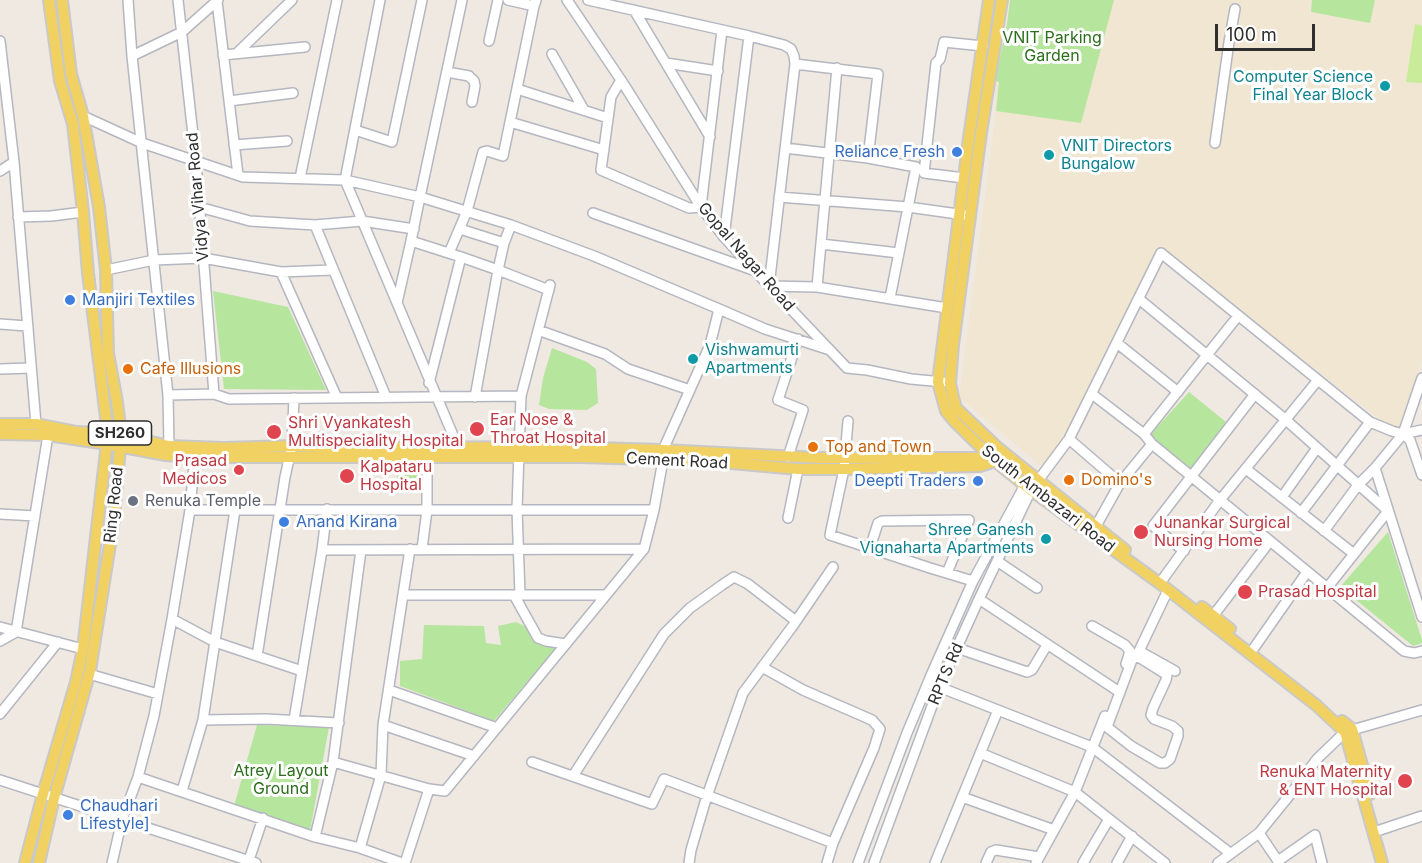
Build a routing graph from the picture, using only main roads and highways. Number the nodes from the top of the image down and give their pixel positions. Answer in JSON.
{"nodes":[{"id":1,"x":49,"y":0,"type":"edge"},
{"id":2,"x":62,"y":0,"type":"edge"},
{"id":3,"x":989,"y":0,"type":"edge"},
{"id":4,"x":1002,"y":0,"type":"edge"},
{"id":5,"x":965,"y":215,"type":"junction"},
{"id":6,"x":0,"y":424,"type":"edge"},
{"id":7,"x":49,"y":431,"type":"junction"},
{"id":8,"x":0,"y":434,"type":"edge"},
{"id":9,"x":107,"y":439,"type":"junction"},
{"id":10,"x":120,"y":441,"type":"junction"},
{"id":11,"x":195,"y":451,"type":"junction"},
{"id":12,"x":1001,"y":451,"type":"junction"},
{"id":13,"x":291,"y":452,"type":"junction"},
{"id":14,"x":518,"y":452,"type":"junction"},
{"id":15,"x":663,"y":455,"type":"junction"},
{"id":16,"x":992,"y":458,"type":"junction"},
{"id":17,"x":844,"y":464,"type":"junction"},
{"id":18,"x":1164,"y":584,"type":"junction"},
{"id":19,"x":87,"y":667,"type":"junction"},
{"id":20,"x":1348,"y":730,"type":"junction"},
{"id":21,"x":25,"y":863,"type":"edge"},
{"id":22,"x":39,"y":863,"type":"edge"},
{"id":23,"x":1382,"y":863,"type":"edge"},
{"id":24,"x":1388,"y":863,"type":"edge"}],
"edges":[{"from":1,"to":9,"type":"main road","name":"Ring Road","number":"SH260"},
{"from":2,"to":10,"type":"main road","name":"Ring Road","number":"SH260"},
{"from":3,"to":5,"type":"main road","name":"South Ambazari Road"},
{"from":4,"to":5,"type":"main road"},
{"from":5,"to":12,"type":"main road","name":"South Ambazari Road"},
{"from":5,"to":16,"type":"main road","name":"South Ambazari Road"},
{"from":6,"to":7,"type":"main road"},
{"from":7,"to":8,"type":"main road"},
{"from":7,"to":9,"type":"main road","name":"Cement Road"},
{"from":9,"to":10,"type":"main road","name":"Cement Road"},
{"from":9,"to":19,"type":"main road","name":"Ring Road","number":"SH260"},
{"from":10,"to":11,"type":"main road","name":"Cement Road"},
{"from":10,"to":11,"type":"main road","name":"Cement Road"},
{"from":10,"to":19,"type":"main road","name":"Ring Road","number":"SH260"},
{"from":11,"to":13,"type":"main road","name":"Cement Road"},
{"from":12,"to":16,"type":"main road"},
{"from":12,"to":18,"type":"main road","name":"South Ambazari Road"},
{"from":13,"to":14,"type":"main road","name":"Cement Road"},
{"from":13,"to":14,"type":"main road","name":"Cement Road"},
{"from":14,"to":15,"type":"main road","name":"Cement Road"},
{"from":15,"to":17,"type":"main road","name":"Cement Road"},
{"from":15,"to":17,"type":"main road","name":"Cement Road"},
{"from":16,"to":17,"type":"main road","name":"Cement Road"},
{"from":16,"to":18,"type":"main road","name":"South Ambazari Road"},
{"from":18,"to":20,"type":"main road","name":"South Ambazari Road"},
{"from":18,"to":20,"type":"main road","name":"South Ambazari Road"},
{"from":19,"to":21,"type":"main road","name":"Ring Road","number":"SH260"},
{"from":19,"to":22,"type":"main road","name":"Ring Road","number":"SH260"},
{"from":20,"to":23,"type":"main road"},
{"from":20,"to":24,"type":"main road"}]}
